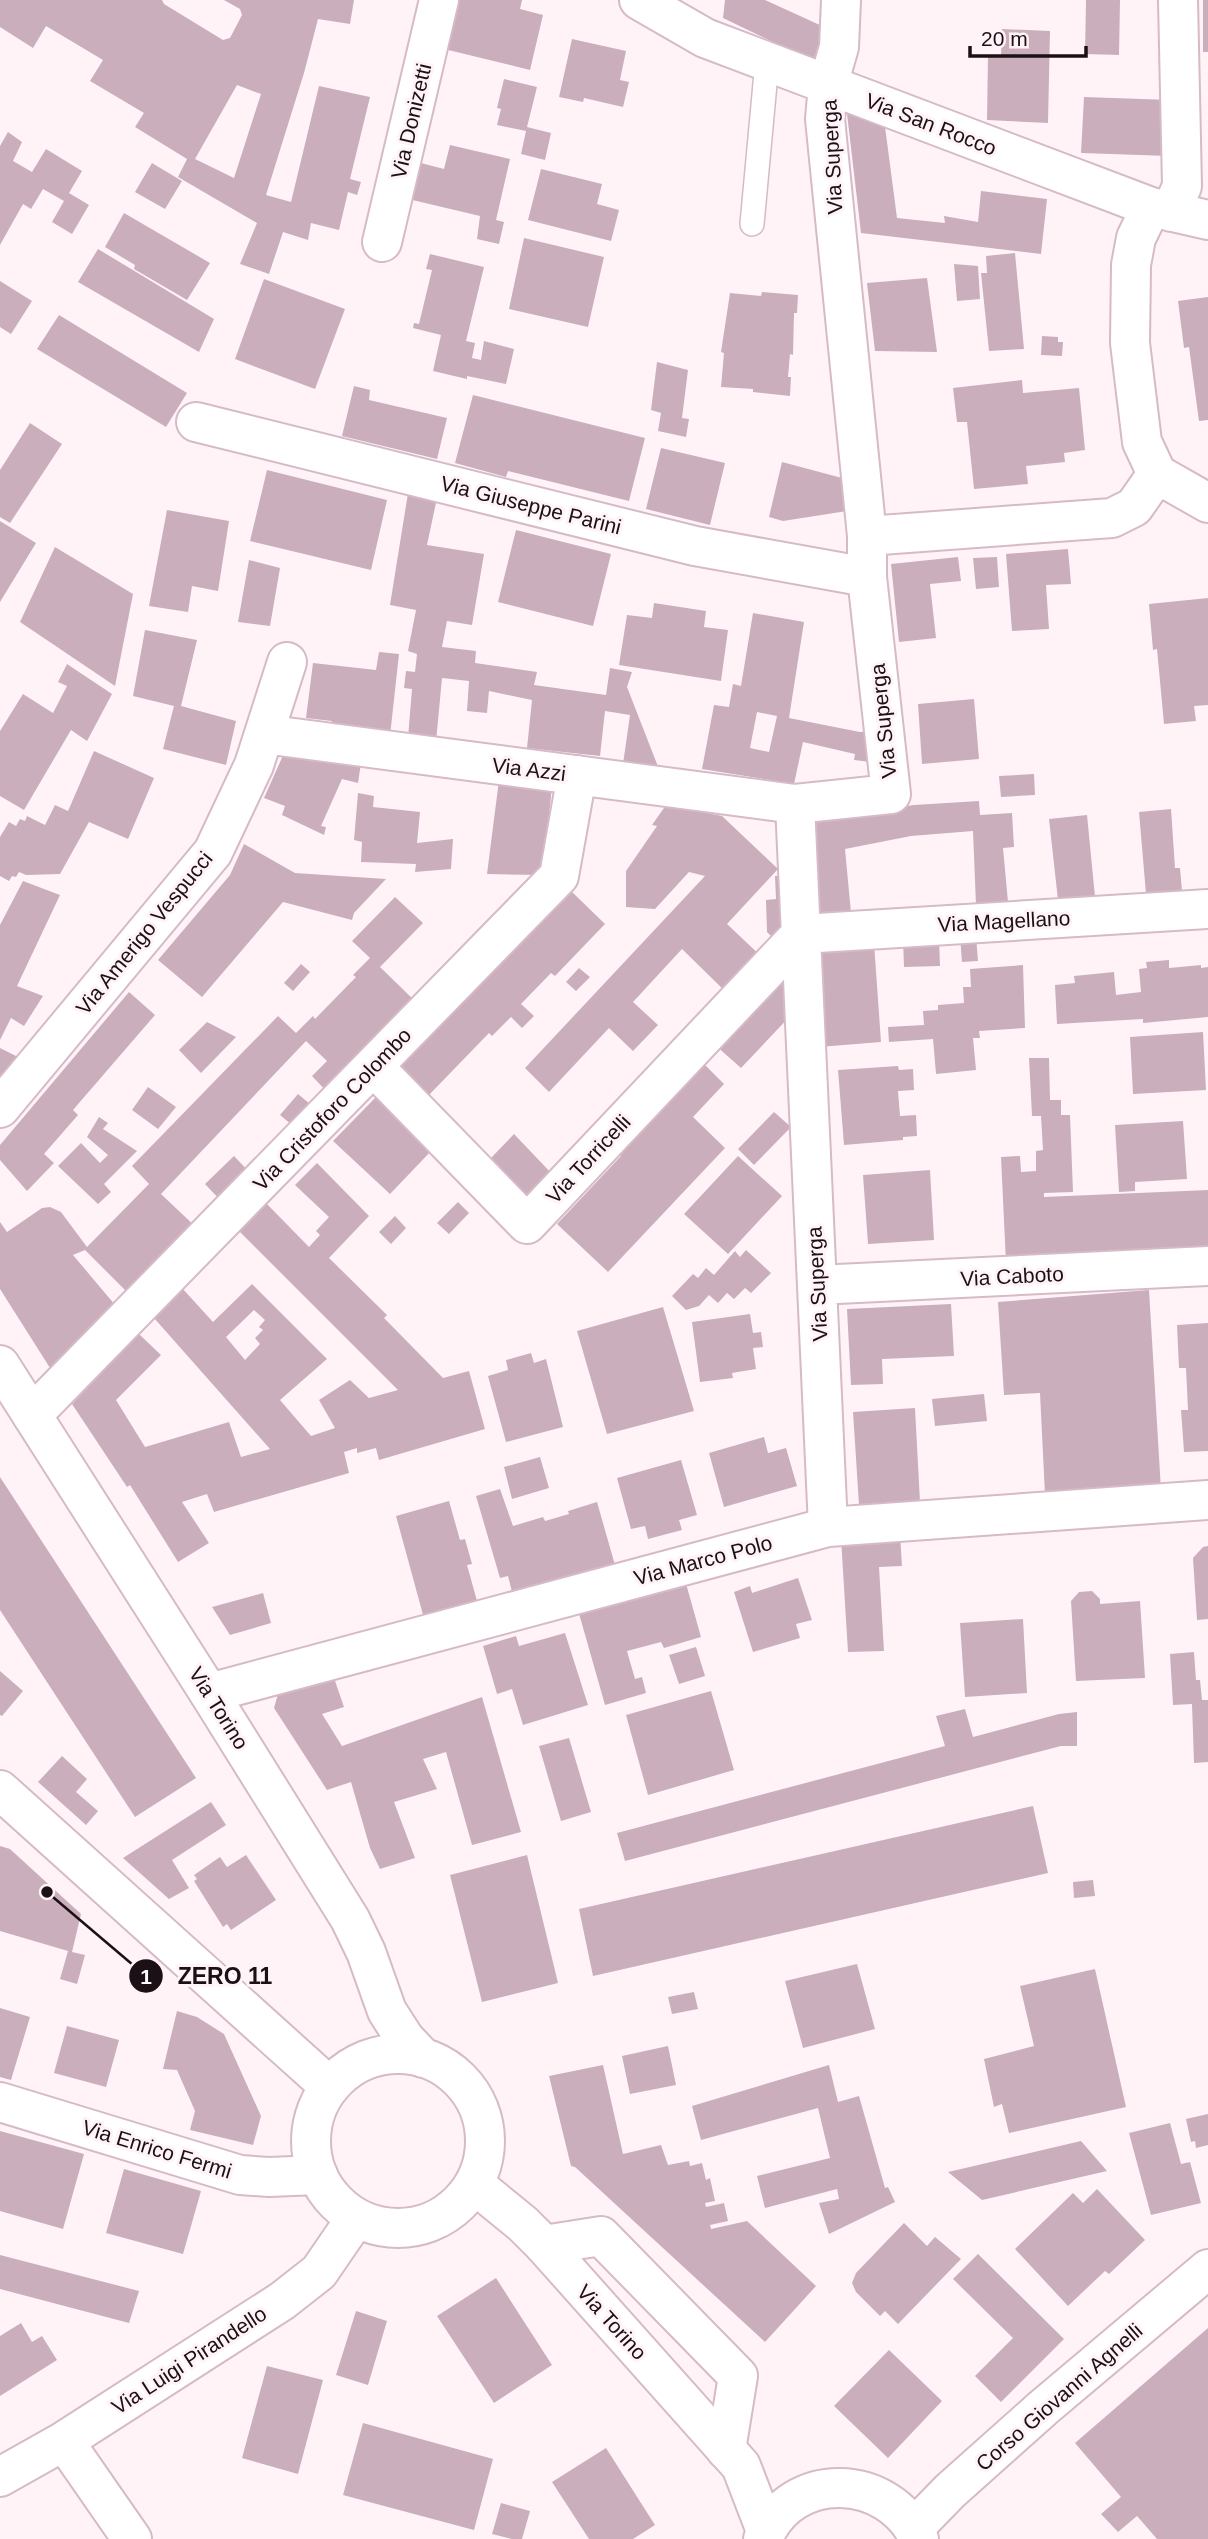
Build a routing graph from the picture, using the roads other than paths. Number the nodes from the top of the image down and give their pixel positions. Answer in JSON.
{"nodes":[{"id":1,"x":439,"y":0,"type":"edge"},
{"id":2,"x":639,"y":0,"type":"edge"},
{"id":3,"x":841,"y":0,"type":"edge"},
{"id":4,"x":1178,"y":0,"type":"edge"},
{"id":5,"x":767,"y":62,"type":"junction"},
{"id":6,"x":828,"y":85,"type":"junction"},
{"id":7,"x":1161,"y":209,"type":"junction"},
{"id":8,"x":1208,"y":220,"type":"edge"},
{"id":9,"x":752,"y":224,"type":"dead end"},
{"id":10,"x":382,"y":242,"type":"dead end"},
{"id":11,"x":196,"y":422,"type":"dead end"},
{"id":12,"x":1157,"y":474,"type":"junction"},
{"id":13,"x":1208,"y":503,"type":"edge"},
{"id":14,"x":867,"y":536,"type":"junction"},
{"id":15,"x":867,"y":577,"type":"junction"},
{"id":16,"x":286,"y":662,"type":"dead end"},
{"id":17,"x":264,"y":734,"type":"junction"},
{"id":18,"x":576,"y":775,"type":"junction"},
{"id":19,"x":795,"y":804,"type":"junction"},
{"id":20,"x":1208,"y":909,"type":"edge"},
{"id":21,"x":801,"y":934,"type":"junction"},
{"id":22,"x":374,"y":1066,"type":"junction"},
{"id":23,"x":0,"y":1108,"type":"edge"},
{"id":24,"x":1208,"y":1266,"type":"edge"},
{"id":25,"x":817,"y":1286,"type":"junction"},
{"id":26,"x":0,"y":1366,"type":"edge"},
{"id":27,"x":32,"y":1415,"type":"junction"},
{"id":28,"x":1208,"y":1500,"type":"edge"},
{"id":29,"x":828,"y":1527,"type":"junction"},
{"id":30,"x":209,"y":1693,"type":"junction"},
{"id":31,"x":0,"y":1790,"type":"edge"},
{"id":32,"x":423,"y":2057,"type":"junction"},
{"id":33,"x":330,"y":2087,"type":"junction"},
{"id":34,"x":0,"y":2102,"type":"edge"},
{"id":35,"x":318,"y":2175,"type":"junction"},
{"id":36,"x":474,"y":2184,"type":"junction"},
{"id":37,"x":356,"y":2218,"type":"junction"},
{"id":38,"x":544,"y":2245,"type":"junction"},
{"id":39,"x":1208,"y":2269,"type":"edge"},
{"id":40,"x":64,"y":2441,"type":"junction"},
{"id":41,"x":734,"y":2459,"type":"junction"},
{"id":42,"x":0,"y":2477,"type":"edge"},
{"id":43,"x":803,"y":2496,"type":"junction"},
{"id":44,"x":917,"y":2534,"type":"edge"},
{"id":45,"x":765,"y":2535,"type":"edge"},
{"id":46,"x":132,"y":2539,"type":"edge"}],
"edges":[{"from":1,"to":10,"type":"street","name":"Via Donizetti"},
{"from":2,"to":5,"type":"street","name":"Via San Rocco"},
{"from":3,"to":6,"type":"street","name":"Via Superga"},
{"from":4,"to":7,"type":"street"},
{"from":5,"to":6,"type":"street","name":"Via San Rocco"},
{"from":5,"to":9,"type":"lane"},
{"from":6,"to":7,"type":"street","name":"Via San Rocco"},
{"from":6,"to":14,"type":"street","name":"Via Superga"},
{"from":7,"to":8,"type":"street","name":"Via San Rocco"},
{"from":7,"to":12,"type":"street"},
{"from":11,"to":15,"type":"street","name":"Via Giuseppe Parini"},
{"from":12,"to":13,"type":"street"},
{"from":12,"to":14,"type":"street"},
{"from":14,"to":15,"type":"street","name":"Via Superga"},
{"from":15,"to":19,"type":"street","name":"Via Superga"},
{"from":16,"to":17,"type":"street","name":"Via Amerigo Vespucci"},
{"from":17,"to":18,"type":"street","name":"Via Azzi"},
{"from":17,"to":23,"type":"street","name":"Via Amerigo Vespucci"},
{"from":18,"to":19,"type":"street","name":"Via Azzi"},
{"from":18,"to":22,"type":"street","name":"Via Cristoforo Colombo"},
{"from":19,"to":21,"type":"street","name":"Via Superga"},
{"from":20,"to":21,"type":"street","name":"Via Magellano"},
{"from":21,"to":22,"type":"street","name":"Via Torricelli"},
{"from":21,"to":25,"type":"street","name":"Via Superga"},
{"from":22,"to":27,"type":"street","name":"Via Cristoforo Colombo"},
{"from":24,"to":25,"type":"street","name":"Via Caboto"},
{"from":25,"to":29,"type":"street","name":"Via Superga"},
{"from":26,"to":27,"type":"street","name":"Via Torino"},
{"from":27,"to":30,"type":"street","name":"Via Torino"},
{"from":28,"to":29,"type":"street","name":"Via Marco Polo"},
{"from":29,"to":30,"type":"street","name":"Via Marco Polo"},
{"from":30,"to":32,"type":"street","name":"Via Torino"},
{"from":31,"to":33,"type":"street"},
{"from":32,"to":33,"type":"street"},
{"from":32,"to":36,"type":"street"},
{"from":33,"to":35,"type":"street"},
{"from":34,"to":35,"type":"street","name":"Via Enrico Fermi"},
{"from":35,"to":37,"type":"street"},
{"from":36,"to":37,"type":"street"},
{"from":36,"to":38,"type":"street","name":"Via Torino"},
{"from":37,"to":40,"type":"street","name":"Via Luigi Pirandello"},
{"from":38,"to":41,"type":"street","name":"Via Torino"},
{"from":38,"to":41,"type":"street"},
{"from":39,"to":44,"type":"street","name":"Corso Giovanni Agnelli"},
{"from":40,"to":42,"type":"street","name":"Via Luigi Pirandello"},
{"from":40,"to":46,"type":"street"},
{"from":41,"to":43,"type":"street","name":"Via Torino"},
{"from":41,"to":45,"type":"street","name":"Via Torino"},
{"from":43,"to":44,"type":"street"},
{"from":43,"to":45,"type":"street"}]}
